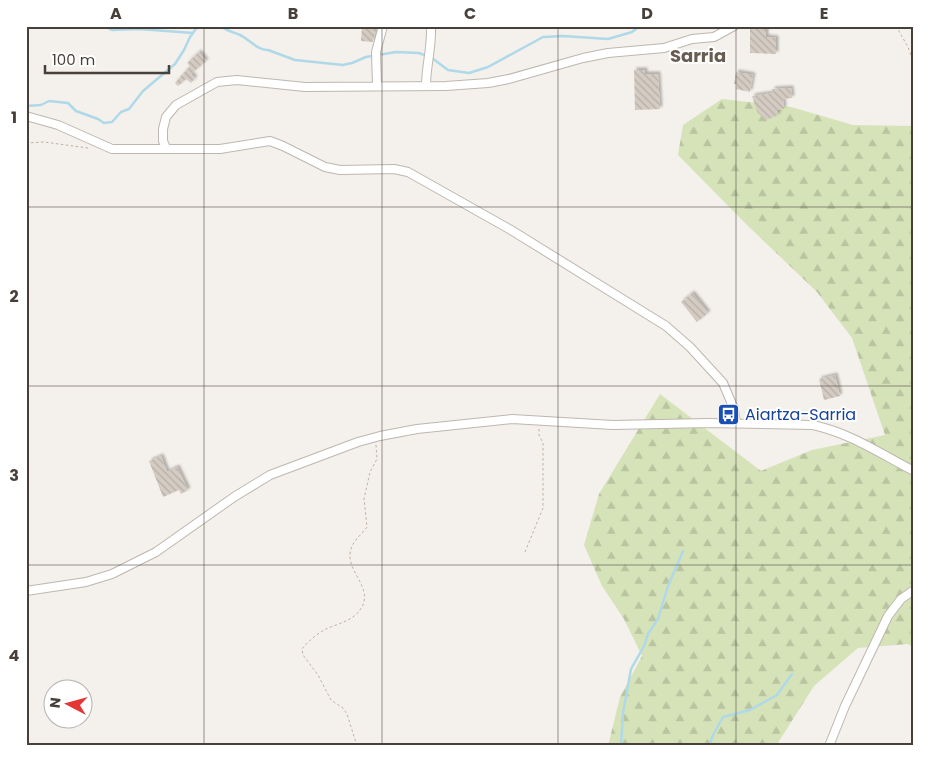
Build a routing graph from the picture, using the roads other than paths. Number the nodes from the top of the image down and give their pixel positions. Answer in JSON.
{"nodes":[{"id":1,"x":383,"y":26,"type":"edge"},
{"id":2,"x":431,"y":26,"type":"edge"},
{"id":3,"x":734,"y":26,"type":"edge"},
{"id":4,"x":377,"y":86,"type":"junction"},
{"id":5,"x":426,"y":86,"type":"junction"},
{"id":6,"x":26,"y":116,"type":"edge"},
{"id":7,"x":166,"y":148,"type":"junction"},
{"id":8,"x":736,"y":423,"type":"junction"},
{"id":9,"x":914,"y":472,"type":"edge"},
{"id":10,"x":914,"y":590,"type":"edge"},
{"id":11,"x":26,"y":591,"type":"edge"},
{"id":12,"x":829,"y":746,"type":"edge"}],
"edges":[{"from":1,"to":4,"type":"street"},
{"from":2,"to":5,"type":"street"},
{"from":3,"to":5,"type":"street"},
{"from":4,"to":5,"type":"street"},
{"from":4,"to":7,"type":"street"},
{"from":6,"to":7,"type":"street"},
{"from":7,"to":8,"type":"street"},
{"from":8,"to":9,"type":"street"},
{"from":8,"to":11,"type":"street"},
{"from":10,"to":12,"type":"street"}]}
